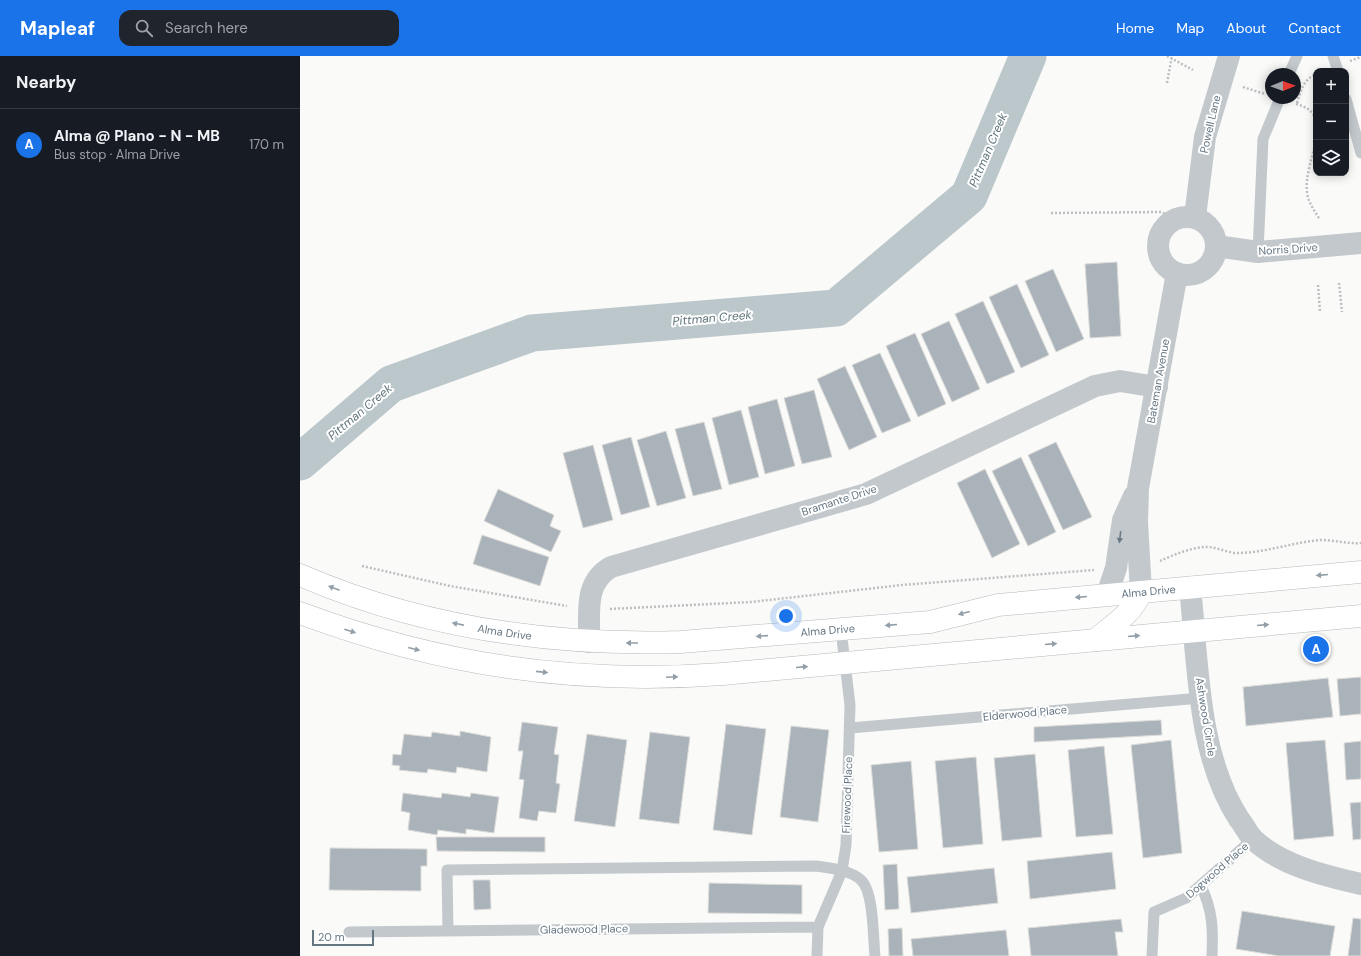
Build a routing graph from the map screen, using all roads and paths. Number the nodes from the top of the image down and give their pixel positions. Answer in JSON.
{"nodes":[{"id":1,"x":1167,"y":56,"type":"edge"},
{"id":2,"x":1229,"y":56,"type":"edge"},
{"id":3,"x":1297,"y":56,"type":"edge"},
{"id":4,"x":1333,"y":56,"type":"edge"},
{"id":5,"x":1172,"y":57,"type":"edge"},
{"id":6,"x":1361,"y":57,"type":"edge"},
{"id":7,"x":1349,"y":61,"type":"dead end"},
{"id":8,"x":1292,"y":68,"type":"edge"},
{"id":9,"x":1337,"y":68,"type":"edge"},
{"id":10,"x":1193,"y":70,"type":"dead end"},
{"id":11,"x":1313,"y":76,"type":"edge"},
{"id":12,"x":1167,"y":83,"type":"dead end"},
{"id":13,"x":1243,"y":87,"type":"dead end"},
{"id":14,"x":1301,"y":90,"type":"edge"},
{"id":15,"x":1265,"y":94,"type":"edge"},
{"id":16,"x":1278,"y":104,"type":"edge"},
{"id":17,"x":1296,"y":104,"type":"edge"},
{"id":18,"x":1347,"y":104,"type":"edge"},
{"id":19,"x":1313,"y":113,"type":"edge"},
{"id":20,"x":1361,"y":153,"type":"edge"},
{"id":21,"x":1313,"y":155,"type":"edge"},
{"id":22,"x":1051,"y":213,"type":"dead end"},
{"id":23,"x":1185,"y":218,"type":"junction"},
{"id":24,"x":1320,"y":220,"type":"dead end"},
{"id":25,"x":1361,"y":244,"type":"edge"},
{"id":26,"x":1216,"y":246,"type":"junction"},
{"id":27,"x":1258,"y":252,"type":"junction"},
{"id":28,"x":1177,"y":273,"type":"junction"},
{"id":29,"x":1340,"y":283,"type":"dead end"},
{"id":30,"x":1318,"y":285,"type":"dead end"},
{"id":31,"x":1320,"y":312,"type":"dead end"},
{"id":32,"x":1342,"y":312,"type":"dead end"},
{"id":33,"x":1157,"y":387,"type":"junction"},
{"id":34,"x":1138,"y":488,"type":"junction"},
{"id":35,"x":1361,"y":543,"type":"edge"},
{"id":36,"x":1154,"y":564,"type":"dead end"},
{"id":37,"x":362,"y":566,"type":"dead end"},
{"id":38,"x":1099,"y":569,"type":"dead end"},
{"id":39,"x":1361,"y":572,"type":"edge"},
{"id":40,"x":305,"y":577,"type":"edge"},
{"id":41,"x":1190,"y":587,"type":"junction"},
{"id":42,"x":1141,"y":592,"type":"junction"},
{"id":43,"x":1107,"y":594,"type":"junction"},
{"id":44,"x":590,"y":609,"type":"junction"},
{"id":45,"x":300,"y":613,"type":"edge"},
{"id":46,"x":1361,"y":616,"type":"edge"},
{"id":47,"x":841,"y":630,"type":"junction"},
{"id":48,"x":1194,"y":631,"type":"junction"},
{"id":49,"x":1095,"y":640,"type":"junction"},
{"id":50,"x":589,"y":642,"type":"junction"},
{"id":51,"x":844,"y":663,"type":"junction"},
{"id":52,"x":1201,"y":698,"type":"junction"},
{"id":53,"x":850,"y":728,"type":"junction"},
{"id":54,"x":1253,"y":839,"type":"junction"},
{"id":55,"x":842,"y":871,"type":"junction"},
{"id":56,"x":1361,"y":884,"type":"edge"},
{"id":57,"x":1201,"y":886,"type":"junction"},
{"id":58,"x":818,"y":927,"type":"junction"},
{"id":59,"x":448,"y":931,"type":"junction"},
{"id":60,"x":349,"y":932,"type":"dead end"},
{"id":61,"x":817,"y":956,"type":"edge"},
{"id":62,"x":875,"y":956,"type":"edge"},
{"id":63,"x":1152,"y":956,"type":"edge"},
{"id":64,"x":1212,"y":956,"type":"edge"}],
"edges":[{"from":1,"to":5,"type":"path"},
{"from":2,"to":23,"type":"street","name":"Powell Lane"},
{"from":3,"to":8,"type":"lane"},
{"from":4,"to":9,"type":"lane"},
{"from":5,"to":10,"type":"path"},
{"from":5,"to":12,"type":"path"},
{"from":6,"to":7,"type":"path"},
{"from":11,"to":14,"type":"path"},
{"from":13,"to":15,"type":"path"},
{"from":16,"to":27,"type":"lane"},
{"from":17,"to":19,"type":"path"},
{"from":18,"to":20,"type":"lane"},
{"from":21,"to":24,"type":"path"},
{"from":22,"to":23,"type":"path"},
{"from":23,"to":26,"type":"street"},
{"from":23,"to":28,"type":"street"},
{"from":25,"to":27,"type":"street","name":"Norris Drive"},
{"from":26,"to":27,"type":"street","name":"Norris Drive"},
{"from":26,"to":28,"type":"street"},
{"from":28,"to":33,"type":"street","name":"Bateman Avenue"},
{"from":29,"to":32,"type":"path"},
{"from":30,"to":31,"type":"path"},
{"from":33,"to":34,"type":"street","name":"Bateman Avenue"},
{"from":33,"to":44,"type":"street","name":"Bramante Drive"},
{"from":34,"to":42,"type":"street","name":"Bateman Avenue"},
{"from":34,"to":43,"type":"street","name":"Bateman Avenue","one_way":true},
{"from":35,"to":36,"type":"path"},
{"from":37,"to":44,"type":"path"},
{"from":38,"to":44,"type":"path"},
{"from":39,"to":41,"type":"main road","name":"Alma Drive","one_way":true},
{"from":50,"to":40,"type":"main road","name":"Alma Drive","one_way":true},
{"from":41,"to":42,"type":"main road","name":"Alma Drive"},
{"from":41,"to":48,"type":"street","name":"Ashwood Circle"},
{"from":42,"to":43,"type":"main road","name":"Alma Drive"},
{"from":42,"to":49,"type":"main road"},
{"from":43,"to":47,"type":"main road","name":"Alma Drive","one_way":true},
{"from":44,"to":50,"type":"street","name":"Bramante Drive"},
{"from":45,"to":51,"type":"main road","one_way":true},
{"from":48,"to":46,"type":"main road","one_way":true},
{"from":47,"to":50,"type":"main road","name":"Alma Drive","one_way":true},
{"from":47,"to":51,"type":"lane","name":"Firewood Place"},
{"from":49,"to":48,"type":"main road","one_way":true},
{"from":48,"to":52,"type":"street","name":"Ashwood Circle"},
{"from":51,"to":49,"type":"main road","one_way":true},
{"from":51,"to":53,"type":"lane","name":"Firewood Place"},
{"from":52,"to":53,"type":"lane","name":"Elderwood Place"},
{"from":52,"to":54,"type":"street","name":"Ashwood Circle"},
{"from":53,"to":55,"type":"lane","name":"Firewood Place"},
{"from":54,"to":56,"type":"street","name":"Ashwood Circle"},
{"from":54,"to":57,"type":"lane","name":"Dogwood Place"},
{"from":55,"to":58,"type":"lane","name":"Firewood Place"},
{"from":55,"to":59,"type":"lane"},
{"from":55,"to":62,"type":"lane"},
{"from":57,"to":63,"type":"lane","name":"Dogwood Place"},
{"from":57,"to":64,"type":"lane"},
{"from":58,"to":59,"type":"lane","name":"Gladewood Place"},
{"from":58,"to":61,"type":"lane","name":"Firewood Place"},
{"from":59,"to":60,"type":"lane","name":"Gladewood Place"}]}
